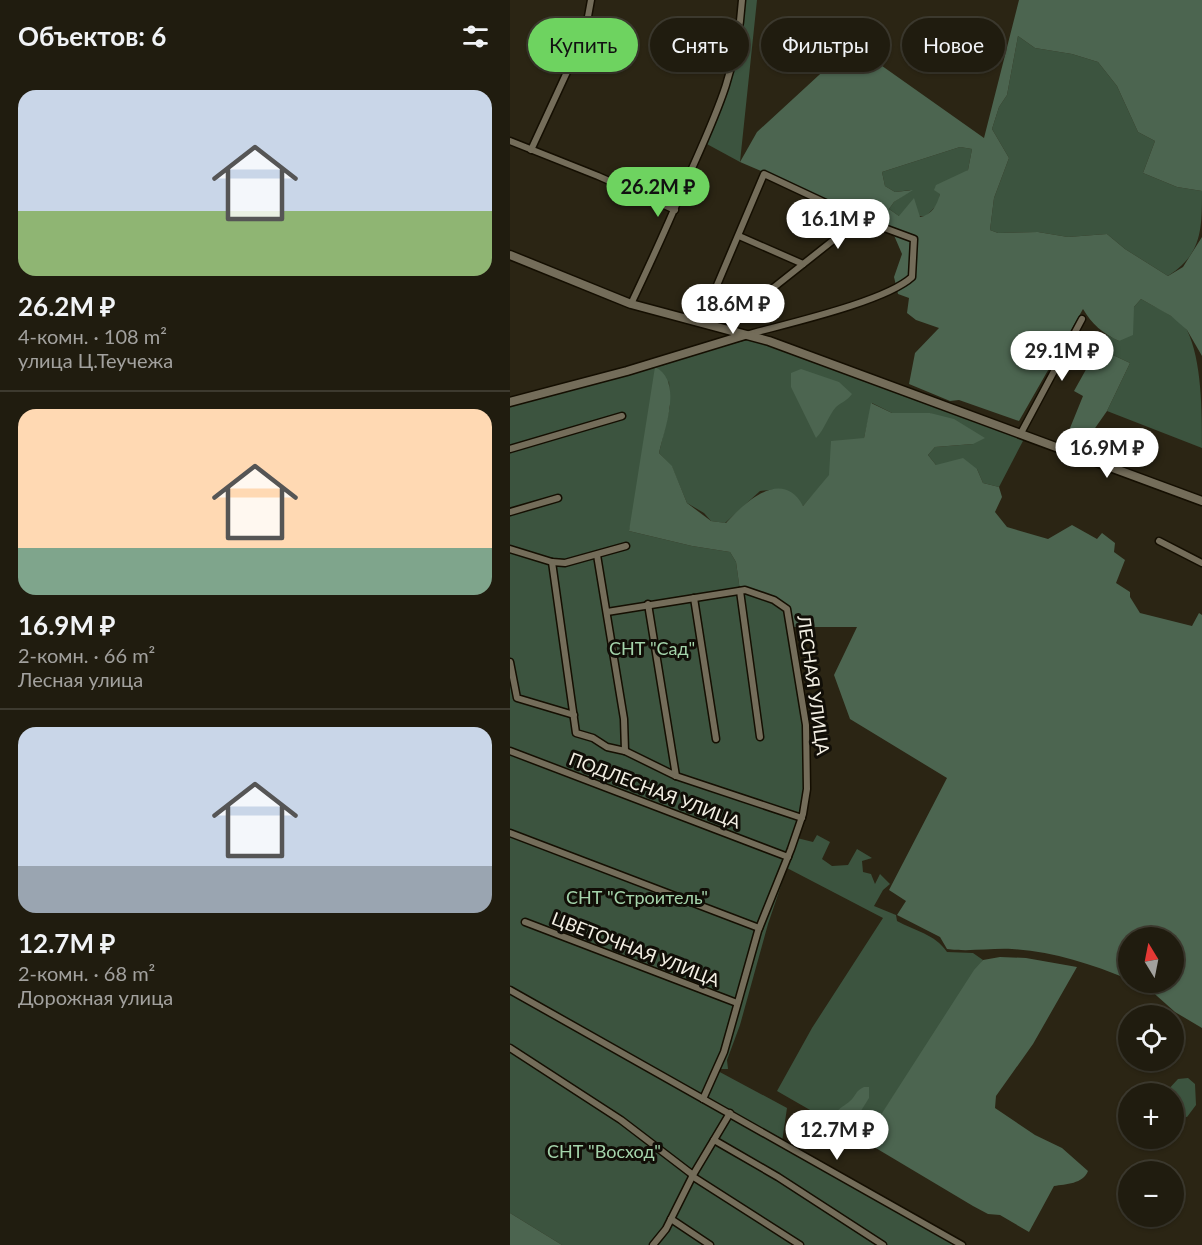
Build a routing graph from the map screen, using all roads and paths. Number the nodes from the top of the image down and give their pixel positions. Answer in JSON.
{"nodes":[{"id":1,"x":591,"y":0,"type":"edge"},
{"id":2,"x":742,"y":0,"type":"edge"},
{"id":3,"x":510,"y":141,"type":"edge"},
{"id":4,"x":531,"y":150,"type":"junction"},
{"id":5,"x":675,"y":210,"type":"junction"},
{"id":6,"x":860,"y":219,"type":"junction"},
{"id":7,"x":739,"y":236,"type":"junction"},
{"id":8,"x":510,"y":255,"type":"edge"},
{"id":9,"x":803,"y":264,"type":"junction"},
{"id":10,"x":631,"y":304,"type":"junction"},
{"id":11,"x":744,"y":311,"type":"dead end"},
{"id":12,"x":1082,"y":320,"type":"dead end"},
{"id":13,"x":701,"y":322,"type":"junction"},
{"id":14,"x":717,"y":327,"type":"junction"},
{"id":15,"x":746,"y":335,"type":"junction"},
{"id":16,"x":716,"y":343,"type":"junction"},
{"id":17,"x":510,"y":402,"type":"edge"},
{"id":18,"x":622,"y":416,"type":"dead end"},
{"id":19,"x":1021,"y":433,"type":"junction"},
{"id":20,"x":510,"y":449,"type":"edge"},
{"id":21,"x":558,"y":498,"type":"dead end"},
{"id":22,"x":1202,"y":501,"type":"edge"},
{"id":23,"x":510,"y":512,"type":"edge"},
{"id":24,"x":1159,"y":541,"type":"dead end"},
{"id":25,"x":626,"y":546,"type":"dead end"},
{"id":26,"x":510,"y":549,"type":"edge"},
{"id":27,"x":597,"y":555,"type":"junction"},
{"id":28,"x":552,"y":562,"type":"junction"},
{"id":29,"x":1202,"y":563,"type":"edge"},
{"id":30,"x":740,"y":591,"type":"junction"},
{"id":31,"x":694,"y":598,"type":"junction"},
{"id":32,"x":648,"y":604,"type":"junction"},
{"id":33,"x":607,"y":612,"type":"junction"},
{"id":34,"x":510,"y":662,"type":"edge"},
{"id":35,"x":574,"y":715,"type":"junction"},
{"id":36,"x":760,"y":737,"type":"dead end"},
{"id":37,"x":716,"y":739,"type":"dead end"},
{"id":38,"x":510,"y":751,"type":"edge"},
{"id":39,"x":626,"y":751,"type":"junction"},
{"id":40,"x":676,"y":776,"type":"junction"},
{"id":41,"x":802,"y":818,"type":"junction"},
{"id":42,"x":510,"y":833,"type":"edge"},
{"id":43,"x":788,"y":857,"type":"junction"},
{"id":44,"x":525,"y":922,"type":"dead end"},
{"id":45,"x":759,"y":928,"type":"junction"},
{"id":46,"x":510,"y":990,"type":"edge"},
{"id":47,"x":737,"y":1003,"type":"junction"},
{"id":48,"x":510,"y":1048,"type":"edge"},
{"id":49,"x":703,"y":1099,"type":"junction"},
{"id":50,"x":730,"y":1113,"type":"junction"},
{"id":51,"x":714,"y":1140,"type":"junction"},
{"id":52,"x":692,"y":1176,"type":"junction"},
{"id":53,"x":671,"y":1219,"type":"junction"},
{"id":54,"x":653,"y":1245,"type":"edge"},
{"id":55,"x":710,"y":1245,"type":"edge"},
{"id":56,"x":800,"y":1245,"type":"edge"},
{"id":57,"x":883,"y":1245,"type":"edge"},
{"id":58,"x":962,"y":1245,"type":"edge"}],
"edges":[{"from":1,"to":4,"type":"street"},
{"from":2,"to":5,"type":"street"},
{"from":3,"to":4,"type":"street"},
{"from":4,"to":5,"type":"street"},
{"from":5,"to":10,"type":"street"},
{"from":6,"to":7,"type":"street"},
{"from":6,"to":9,"type":"street"},
{"from":6,"to":15,"type":"street"},
{"from":7,"to":9,"type":"street"},
{"from":7,"to":13,"type":"street"},
{"from":8,"to":10,"type":"street"},
{"from":9,"to":11,"type":"street"},
{"from":10,"to":13,"type":"street"},
{"from":12,"to":19,"type":"street"},
{"from":13,"to":14,"type":"street"},
{"from":14,"to":15,"type":"street"},
{"from":14,"to":16,"type":"street"},
{"from":15,"to":16,"type":"street"},
{"from":15,"to":19,"type":"street"},
{"from":16,"to":17,"type":"street"},
{"from":18,"to":20,"type":"street"},
{"from":19,"to":22,"type":"street"},
{"from":21,"to":23,"type":"street"},
{"from":24,"to":29,"type":"street"},
{"from":25,"to":27,"type":"street"},
{"from":26,"to":28,"type":"street"},
{"from":27,"to":28,"type":"street"},
{"from":27,"to":33,"type":"street"},
{"from":28,"to":35,"type":"street"},
{"from":30,"to":31,"type":"street"},
{"from":30,"to":36,"type":"street"},
{"from":30,"to":41,"type":"street","name":"ЛЕСНАЯ УЛИЦА"},
{"from":31,"to":32,"type":"street"},
{"from":31,"to":37,"type":"street"},
{"from":32,"to":33,"type":"street"},
{"from":32,"to":40,"type":"street"},
{"from":33,"to":39,"type":"street"},
{"from":34,"to":35,"type":"street"},
{"from":35,"to":39,"type":"street"},
{"from":38,"to":43,"type":"street","name":"ПОДЛЕСНАЯ УЛИЦА"},
{"from":39,"to":40,"type":"street"},
{"from":40,"to":41,"type":"street"},
{"from":41,"to":43,"type":"street"},
{"from":42,"to":45,"type":"street"},
{"from":43,"to":45,"type":"street"},
{"from":44,"to":47,"type":"street","name":"ЦВЕТОЧНАЯ УЛИЦА"},
{"from":45,"to":47,"type":"street"},
{"from":46,"to":49,"type":"street"},
{"from":47,"to":49,"type":"street"},
{"from":48,"to":52,"type":"street"},
{"from":49,"to":50,"type":"street"},
{"from":50,"to":51,"type":"street"},
{"from":50,"to":58,"type":"street"},
{"from":51,"to":52,"type":"street"},
{"from":51,"to":57,"type":"street"},
{"from":52,"to":53,"type":"street"},
{"from":52,"to":56,"type":"street"},
{"from":53,"to":54,"type":"street"},
{"from":53,"to":55,"type":"street"}]}
